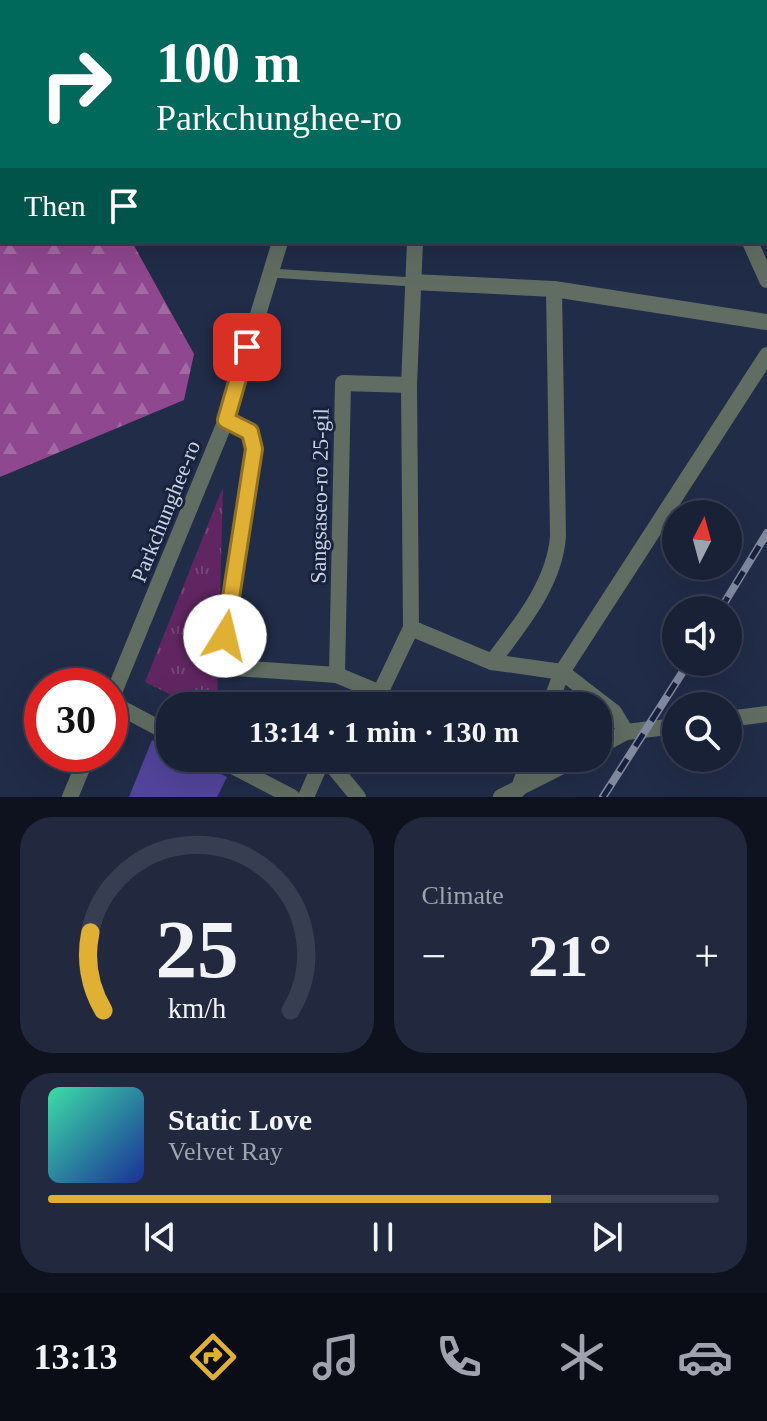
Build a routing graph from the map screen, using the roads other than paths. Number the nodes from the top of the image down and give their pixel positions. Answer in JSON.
{"nodes":[{"id":1,"x":279,"y":244,"type":"edge"},
{"id":2,"x":415,"y":244,"type":"edge"},
{"id":3,"x":751,"y":244,"type":"edge"},
{"id":4,"x":270,"y":273,"type":"junction"},
{"id":5,"x":767,"y":280,"type":"edge"},
{"id":6,"x":413,"y":282,"type":"junction"},
{"id":7,"x":554,"y":289,"type":"junction"},
{"id":8,"x":767,"y":322,"type":"edge"},
{"id":9,"x":767,"y":355,"type":"edge"},
{"id":10,"x":409,"y":385,"type":"junction"},
{"id":11,"x":226,"y":420,"type":"junction"},
{"id":12,"x":411,"y":628,"type":"junction"},
{"id":13,"x":492,"y":662,"type":"junction"},
{"id":14,"x":124,"y":668,"type":"edge"},
{"id":15,"x":562,"y":672,"type":"junction"},
{"id":16,"x":337,"y":675,"type":"junction"},
{"id":17,"x":378,"y":692,"type":"edge"},
{"id":18,"x":380,"y":692,"type":"edge"},
{"id":19,"x":554,"y":692,"type":"edge"},
{"id":20,"x":128,"y":712,"type":"edge"},
{"id":21,"x":767,"y":714,"type":"edge"},
{"id":22,"x":742,"y":717,"type":"edge"},
{"id":23,"x":156,"y":727,"type":"edge"},
{"id":24,"x":662,"y":728,"type":"edge"},
{"id":25,"x":626,"y":732,"type":"junction"},
{"id":26,"x":612,"y":740,"type":"edge"},
{"id":27,"x":80,"y":772,"type":"edge"},
{"id":28,"x":244,"y":772,"type":"edge"},
{"id":29,"x":318,"y":772,"type":"edge"},
{"id":30,"x":336,"y":772,"type":"edge"},
{"id":31,"x":525,"y":772,"type":"edge"},
{"id":32,"x":552,"y":772,"type":"edge"},
{"id":33,"x":518,"y":790,"type":"junction"},
{"id":34,"x":70,"y":797,"type":"edge"},
{"id":35,"x":292,"y":797,"type":"edge"},
{"id":36,"x":306,"y":797,"type":"edge"},
{"id":37,"x":358,"y":797,"type":"edge"},
{"id":38,"x":501,"y":797,"type":"edge"}],
"edges":[{"from":1,"to":4,"type":"street","name":"Parkchunghee-ro"},
{"from":2,"to":6,"type":"street"},
{"from":3,"to":5,"type":"street"},
{"from":4,"to":6,"type":"lane"},
{"from":4,"to":11,"type":"street","name":"Parkchunghee-ro"},
{"from":6,"to":7,"type":"street"},
{"from":6,"to":10,"type":"street"},
{"from":7,"to":8,"type":"street"},
{"from":7,"to":13,"type":"street"},
{"from":9,"to":15,"type":"street"},
{"from":10,"to":12,"type":"street"},
{"from":10,"to":16,"type":"street","name":"Sangsaseo-ro 25-gil"},
{"from":11,"to":14,"type":"street","name":"Parkchunghee-ro"},
{"from":11,"to":16,"type":"street"},
{"from":12,"to":13,"type":"street"},
{"from":12,"to":18,"type":"street"},
{"from":13,"to":15,"type":"street"},
{"from":15,"to":19,"type":"street"},
{"from":15,"to":25,"type":"street"},
{"from":16,"to":17,"type":"street"},
{"from":20,"to":23,"type":"street"},
{"from":21,"to":22,"type":"street"},
{"from":24,"to":25,"type":"street"},
{"from":25,"to":26,"type":"street"},
{"from":27,"to":34,"type":"street"},
{"from":28,"to":35,"type":"street"},
{"from":29,"to":36,"type":"street"},
{"from":30,"to":37,"type":"street"},
{"from":31,"to":33,"type":"street"},
{"from":32,"to":33,"type":"street"},
{"from":33,"to":38,"type":"street"}]}
